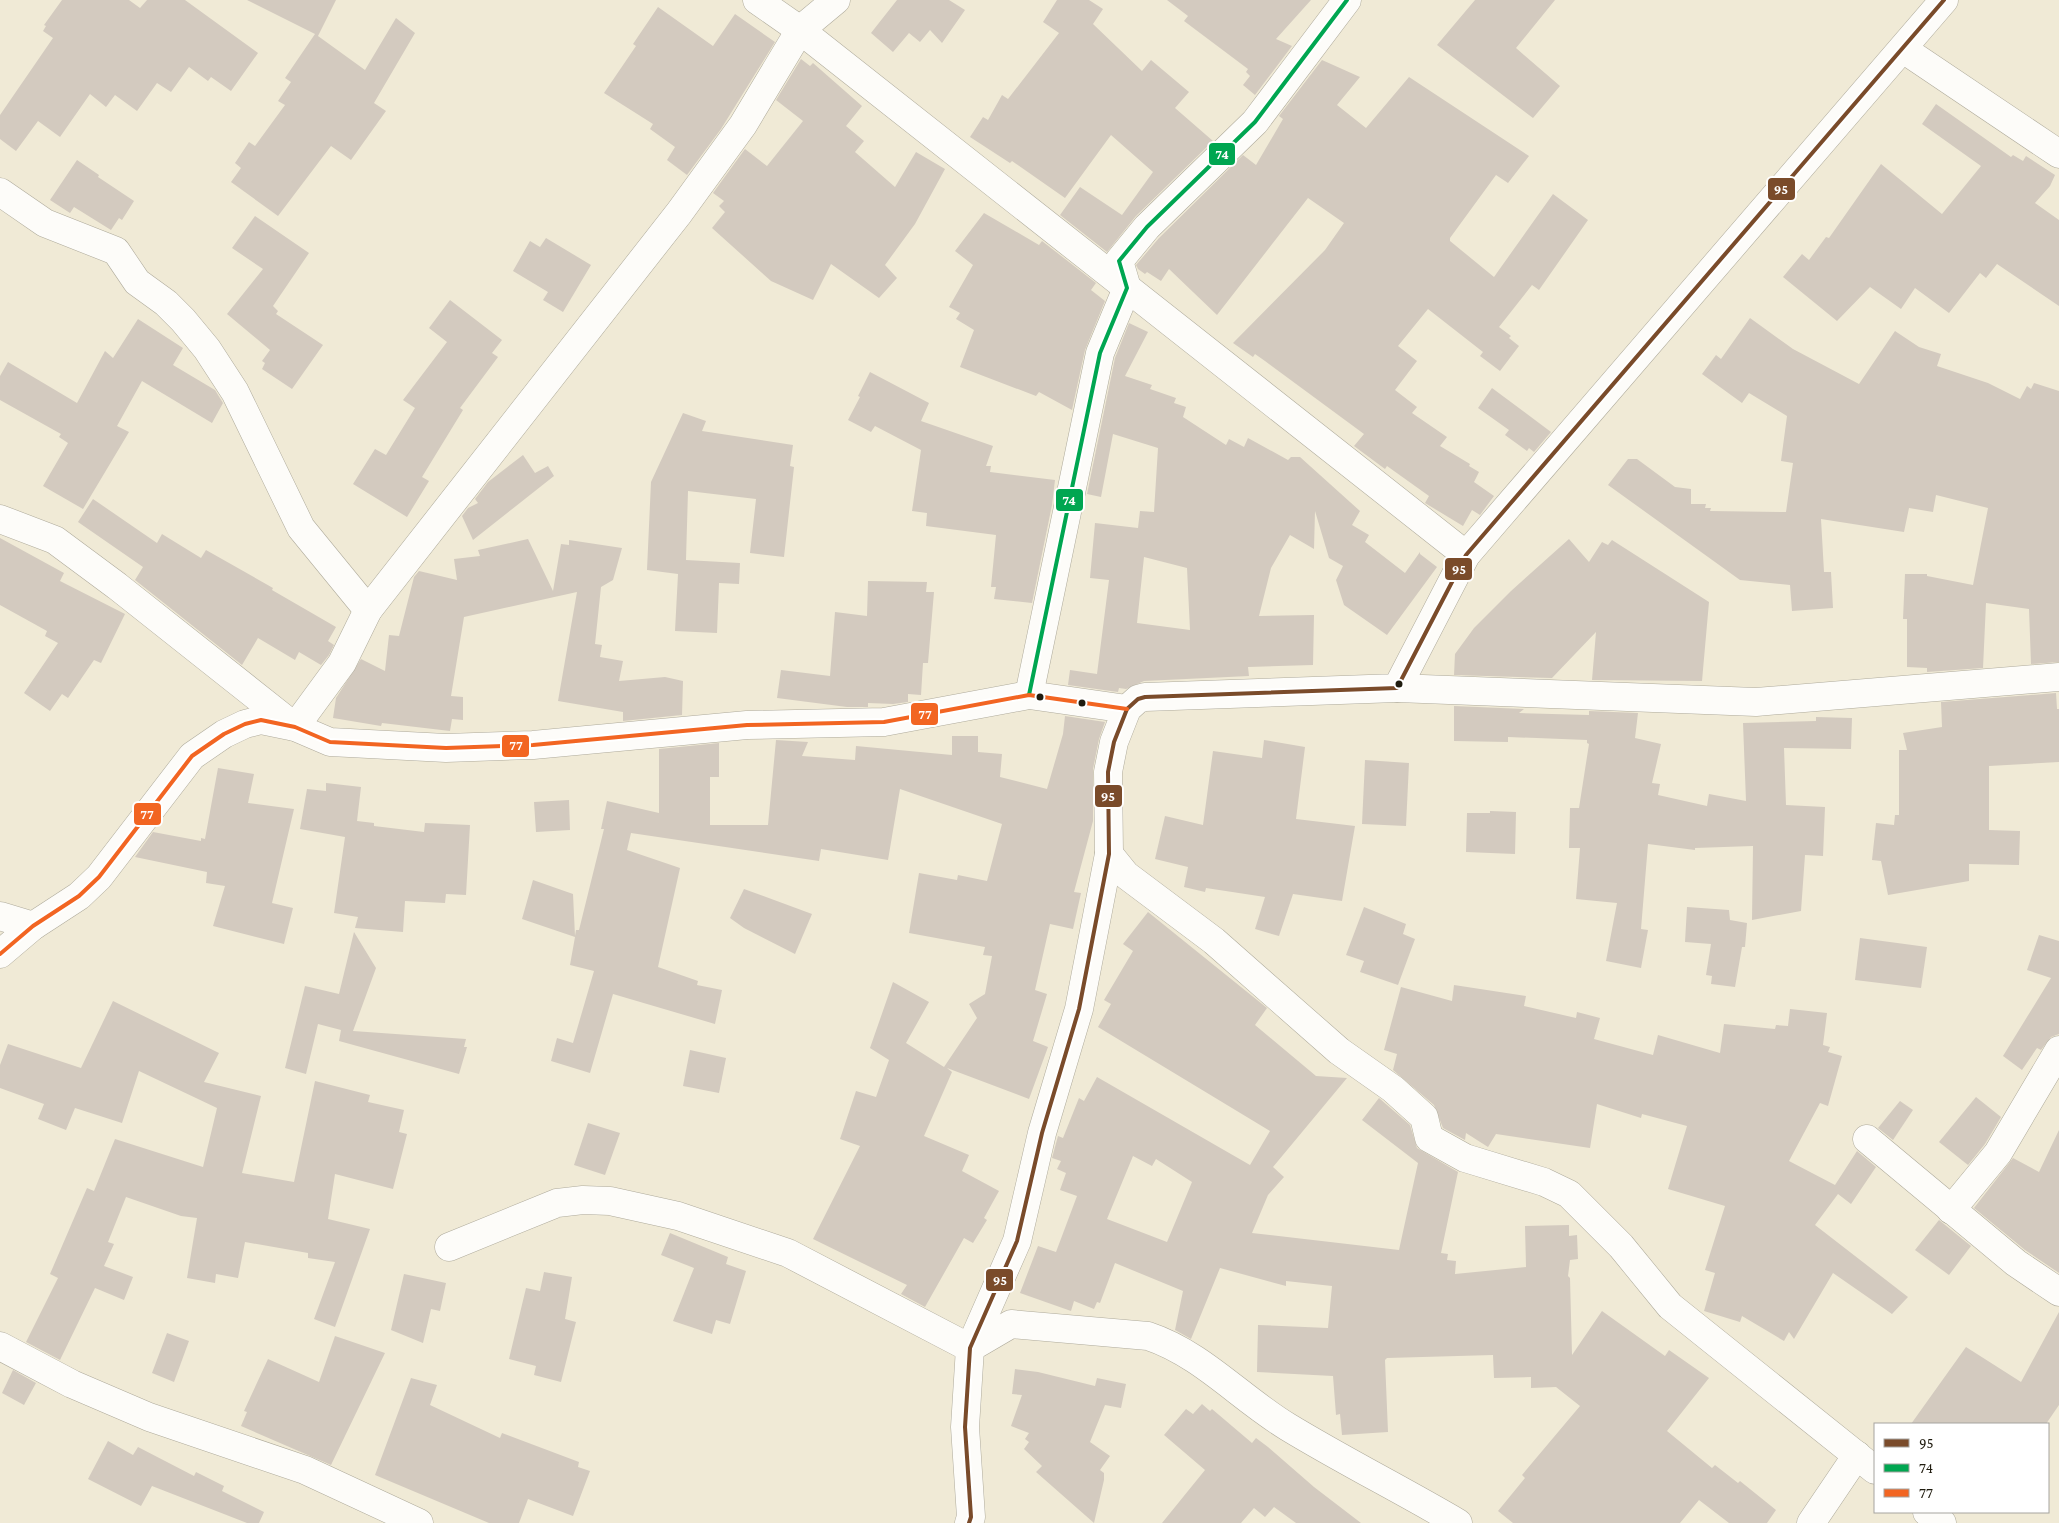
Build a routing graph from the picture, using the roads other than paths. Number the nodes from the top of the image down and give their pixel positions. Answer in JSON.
{"nodes":[{"id":1,"x":757,"y":0,"type":"edge"},
{"id":2,"x":836,"y":0,"type":"edge"},
{"id":3,"x":1347,"y":0,"type":"edge"},
{"id":4,"x":1944,"y":0,"type":"edge"},
{"id":5,"x":800,"y":30,"type":"junction"},
{"id":6,"x":1903,"y":49,"type":"junction"},
{"id":7,"x":2059,"y":154,"type":"edge"},
{"id":8,"x":0,"y":192,"type":"edge"},
{"id":9,"x":1127,"y":288,"type":"junction"},
{"id":10,"x":0,"y":519,"type":"edge"},
{"id":11,"x":1466,"y":555,"type":"junction"},
{"id":12,"x":368,"y":610,"type":"junction"},
{"id":13,"x":2059,"y":677,"type":"edge"},
{"id":14,"x":1397,"y":688,"type":"junction"},
{"id":15,"x":1029,"y":695,"type":"junction"},
{"id":16,"x":1127,"y":708,"type":"junction"},
{"id":17,"x":295,"y":727,"type":"junction"},
{"id":18,"x":1109,"y":854,"type":"junction"},
{"id":19,"x":0,"y":916,"type":"edge"},
{"id":20,"x":33,"y":926,"type":"junction"},
{"id":21,"x":0,"y":954,"type":"edge"},
{"id":22,"x":2059,"y":1050,"type":"edge"},
{"id":23,"x":1866,"y":1139,"type":"dead end"},
{"id":24,"x":1951,"y":1210,"type":"junction"},
{"id":25,"x":448,"y":1248,"type":"dead end"},
{"id":26,"x":2059,"y":1292,"type":"edge"},
{"id":27,"x":0,"y":1346,"type":"edge"},
{"id":28,"x":970,"y":1348,"type":"junction"},
{"id":29,"x":1866,"y":1462,"type":"edge"},
{"id":30,"x":1929,"y":1513,"type":"edge"},
{"id":31,"x":971,"y":1521,"type":"edge"},
{"id":32,"x":419,"y":1523,"type":"edge"},
{"id":33,"x":1458,"y":1523,"type":"edge"},
{"id":34,"x":1810,"y":1523,"type":"edge"},
{"id":35,"x":1942,"y":1523,"type":"edge"}],
"edges":[{"from":1,"to":5,"type":"street"},
{"from":2,"to":5,"type":"street"},
{"from":3,"to":9,"type":"street"},
{"from":4,"to":6,"type":"street"},
{"from":5,"to":9,"type":"street"},
{"from":5,"to":12,"type":"street"},
{"from":6,"to":7,"type":"street"},
{"from":6,"to":11,"type":"street"},
{"from":8,"to":12,"type":"street"},
{"from":9,"to":11,"type":"street"},
{"from":9,"to":15,"type":"street"},
{"from":10,"to":17,"type":"street"},
{"from":11,"to":14,"type":"street"},
{"from":12,"to":17,"type":"street"},
{"from":13,"to":14,"type":"street"},
{"from":14,"to":16,"type":"street"},
{"from":15,"to":16,"type":"street"},
{"from":15,"to":17,"type":"street"},
{"from":16,"to":18,"type":"street"},
{"from":17,"to":20,"type":"street"},
{"from":18,"to":28,"type":"street"},
{"from":18,"to":29,"type":"street"},
{"from":19,"to":20,"type":"street"},
{"from":20,"to":21,"type":"street"},
{"from":22,"to":24,"type":"street"},
{"from":23,"to":24,"type":"street"},
{"from":24,"to":26,"type":"street"},
{"from":25,"to":28,"type":"street"},
{"from":27,"to":32,"type":"street"},
{"from":28,"to":31,"type":"street"},
{"from":28,"to":33,"type":"street"},
{"from":29,"to":34,"type":"street"},
{"from":30,"to":35,"type":"street"}]}
